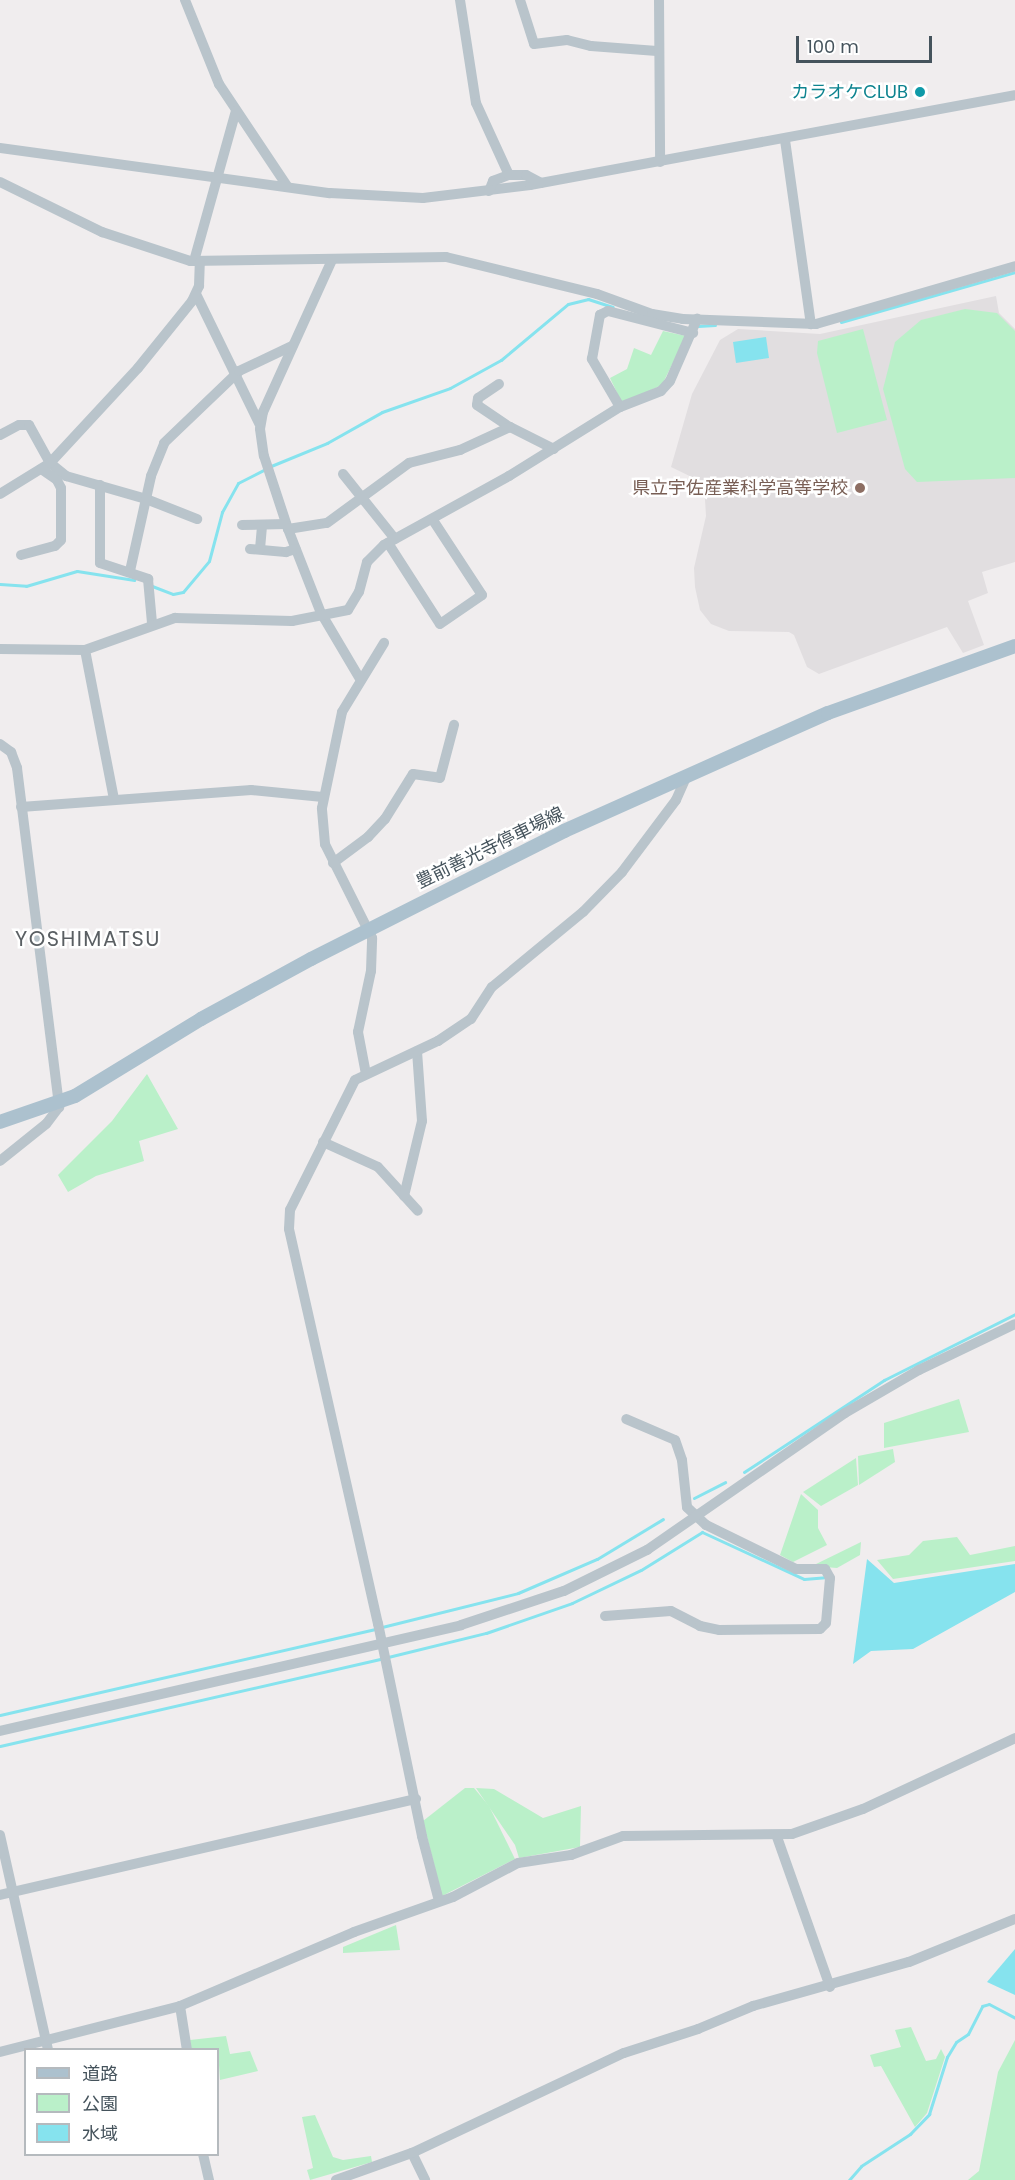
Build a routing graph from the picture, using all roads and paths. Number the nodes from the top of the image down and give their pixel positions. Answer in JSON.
{"nodes":[{"id":1,"x":185,"y":0,"type":"edge"},
{"id":2,"x":460,"y":0,"type":"edge"},
{"id":3,"x":520,"y":0,"type":"edge"},
{"id":4,"x":659,"y":0,"type":"edge"},
{"id":5,"x":657,"y":51,"type":"junction"},
{"id":6,"x":1015,"y":95,"type":"edge"},
{"id":7,"x":236,"y":111,"type":"junction"},
{"id":8,"x":785,"y":140,"type":"junction"},
{"id":9,"x":0,"y":148,"type":"edge"},
{"id":10,"x":660,"y":162,"type":"junction"},
{"id":11,"x":509,"y":175,"type":"junction"},
{"id":12,"x":217,"y":177,"type":"junction"},
{"id":13,"x":0,"y":182,"type":"edge"},
{"id":14,"x":541,"y":183,"type":"junction"},
{"id":15,"x":287,"y":186,"type":"junction"},
{"id":16,"x":489,"y":191,"type":"junction"},
{"id":17,"x":332,"y":260,"type":"junction"},
{"id":18,"x":197,"y":262,"type":"junction"},
{"id":19,"x":1015,"y":266,"type":"edge"},
{"id":20,"x":196,"y":294,"type":"junction"},
{"id":21,"x":697,"y":319,"type":"junction"},
{"id":22,"x":811,"y":324,"type":"junction"},
{"id":23,"x":693,"y":333,"type":"junction"},
{"id":24,"x":292,"y":346,"type":"junction"},
{"id":25,"x":237,"y":373,"type":"junction"},
{"id":26,"x":499,"y":384,"type":"dead end"},
{"id":27,"x":620,"y":407,"type":"junction"},
{"id":28,"x":260,"y":423,"type":"junction"},
{"id":29,"x":510,"y":427,"type":"junction"},
{"id":30,"x":0,"y":435,"type":"edge"},
{"id":31,"x":554,"y":448,"type":"junction"},
{"id":32,"x":46,"y":466,"type":"junction"},
{"id":33,"x":343,"y":474,"type":"dead end"},
{"id":34,"x":100,"y":485,"type":"junction"},
{"id":35,"x":0,"y":494,"type":"edge"},
{"id":36,"x":363,"y":497,"type":"junction"},
{"id":37,"x":146,"y":498,"type":"junction"},
{"id":38,"x":197,"y":519,"type":"dead end"},
{"id":39,"x":433,"y":520,"type":"junction"},
{"id":40,"x":242,"y":525,"type":"dead end"},
{"id":41,"x":262,"y":525,"type":"junction"},
{"id":42,"x":287,"y":527,"type":"junction"},
{"id":43,"x":392,"y":541,"type":"junction"},
{"id":44,"x":296,"y":549,"type":"junction"},
{"id":45,"x":21,"y":555,"type":"dead end"},
{"id":46,"x":130,"y":571,"type":"junction"},
{"id":47,"x":321,"y":613,"type":"junction"},
{"id":48,"x":152,"y":623,"type":"junction"},
{"id":49,"x":384,"y":643,"type":"dead end"},
{"id":50,"x":1015,"y":646,"type":"edge"},
{"id":51,"x":0,"y":649,"type":"edge"},
{"id":52,"x":84,"y":650,"type":"junction"},
{"id":53,"x":360,"y":679,"type":"junction"},
{"id":54,"x":454,"y":725,"type":"dead end"},
{"id":55,"x":0,"y":744,"type":"edge"},
{"id":56,"x":687,"y":775,"type":"junction"},
{"id":57,"x":323,"y":797,"type":"junction"},
{"id":58,"x":114,"y":799,"type":"junction"},
{"id":59,"x":21,"y":807,"type":"junction"},
{"id":60,"x":333,"y":863,"type":"junction"},
{"id":61,"x":366,"y":930,"type":"junction"},
{"id":62,"x":417,"y":1051,"type":"junction"},
{"id":63,"x":366,"y":1074,"type":"junction"},
{"id":64,"x":58,"y":1102,"type":"junction"},
{"id":65,"x":0,"y":1122,"type":"edge"},
{"id":66,"x":323,"y":1142,"type":"junction"},
{"id":67,"x":0,"y":1161,"type":"edge"},
{"id":68,"x":404,"y":1196,"type":"junction"},
{"id":69,"x":417,"y":1211,"type":"dead end"},
{"id":70,"x":1015,"y":1324,"type":"edge"},
{"id":71,"x":626,"y":1419,"type":"dead end"},
{"id":72,"x":696,"y":1517,"type":"junction"},
{"id":73,"x":605,"y":1616,"type":"dead end"},
{"id":74,"x":380,"y":1632,"type":"junction"},
{"id":75,"x":0,"y":1731,"type":"edge"},
{"id":76,"x":1015,"y":1738,"type":"edge"},
{"id":77,"x":416,"y":1799,"type":"junction"},
{"id":78,"x":0,"y":1835,"type":"edge"},
{"id":79,"x":777,"y":1837,"type":"junction"},
{"id":80,"x":13,"y":1892,"type":"junction"},
{"id":81,"x":0,"y":1895,"type":"edge"},
{"id":82,"x":439,"y":1901,"type":"junction"},
{"id":83,"x":1015,"y":1919,"type":"edge"},
{"id":84,"x":830,"y":1987,"type":"junction"},
{"id":85,"x":180,"y":2006,"type":"junction"},
{"id":86,"x":47,"y":2045,"type":"edge"},
{"id":87,"x":24,"y":2048,"type":"edge"},
{"id":88,"x":27,"y":2048,"type":"edge"},
{"id":89,"x":187,"y":2048,"type":"edge"},
{"id":90,"x":0,"y":2052,"type":"edge"},
{"id":91,"x":412,"y":2152,"type":"junction"},
{"id":92,"x":203,"y":2156,"type":"edge"},
{"id":93,"x":209,"y":2180,"type":"edge"},
{"id":94,"x":336,"y":2180,"type":"edge"},
{"id":95,"x":425,"y":2180,"type":"edge"}],
"edges":[{"from":1,"to":7,"type":"street"},
{"from":2,"to":11,"type":"street"},
{"from":3,"to":5,"type":"street"},
{"from":4,"to":5,"type":"street"},
{"from":5,"to":10,"type":"street"},
{"from":6,"to":8,"type":"street"},
{"from":7,"to":12,"type":"street"},
{"from":7,"to":15,"type":"street"},
{"from":8,"to":10,"type":"street"},
{"from":8,"to":22,"type":"street"},
{"from":9,"to":12,"type":"street"},
{"from":10,"to":14,"type":"street"},
{"from":11,"to":14,"type":"street"},
{"from":11,"to":16,"type":"street"},
{"from":12,"to":15,"type":"street"},
{"from":12,"to":18,"type":"street"},
{"from":13,"to":18,"type":"street"},
{"from":14,"to":16,"type":"street"},
{"from":15,"to":16,"type":"street"},
{"from":17,"to":18,"type":"street"},
{"from":17,"to":21,"type":"street"},
{"from":17,"to":24,"type":"street"},
{"from":18,"to":20,"type":"street"},
{"from":19,"to":22,"type":"street"},
{"from":20,"to":25,"type":"street"},
{"from":20,"to":32,"type":"street"},
{"from":21,"to":22,"type":"street"},
{"from":21,"to":23,"type":"street"},
{"from":23,"to":27,"type":"street"},
{"from":23,"to":27,"type":"street"},
{"from":24,"to":25,"type":"street"},
{"from":24,"to":28,"type":"street"},
{"from":25,"to":28,"type":"street"},
{"from":25,"to":37,"type":"street"},
{"from":26,"to":29,"type":"street"},
{"from":27,"to":31,"type":"street"},
{"from":28,"to":42,"type":"street"},
{"from":29,"to":31,"type":"street"},
{"from":29,"to":36,"type":"street"},
{"from":30,"to":32,"type":"street"},
{"from":31,"to":39,"type":"street"},
{"from":32,"to":34,"type":"street"},
{"from":32,"to":35,"type":"street"},
{"from":32,"to":45,"type":"street"},
{"from":33,"to":36,"type":"street"},
{"from":34,"to":37,"type":"street"},
{"from":34,"to":46,"type":"street"},
{"from":36,"to":42,"type":"street"},
{"from":36,"to":43,"type":"street"},
{"from":37,"to":38,"type":"street"},
{"from":37,"to":46,"type":"street"},
{"from":39,"to":43,"type":"street"},
{"from":39,"to":43,"type":"street"},
{"from":40,"to":41,"type":"street"},
{"from":41,"to":42,"type":"street"},
{"from":41,"to":44,"type":"street"},
{"from":42,"to":44,"type":"street"},
{"from":43,"to":47,"type":"street"},
{"from":44,"to":47,"type":"street"},
{"from":46,"to":48,"type":"street"},
{"from":47,"to":48,"type":"street"},
{"from":47,"to":53,"type":"street"},
{"from":48,"to":52,"type":"street"},
{"from":49,"to":53,"type":"street"},
{"from":50,"to":56,"type":"main road","name":"豊前善光寺停車場線"},
{"from":51,"to":52,"type":"street"},
{"from":52,"to":58,"type":"street"},
{"from":53,"to":57,"type":"street"},
{"from":54,"to":60,"type":"street"},
{"from":55,"to":59,"type":"street"},
{"from":56,"to":61,"type":"main road","name":"豊前善光寺停車場線"},
{"from":56,"to":62,"type":"street"},
{"from":57,"to":58,"type":"street"},
{"from":57,"to":60,"type":"street"},
{"from":58,"to":59,"type":"street"},
{"from":59,"to":64,"type":"street"},
{"from":60,"to":61,"type":"street"},
{"from":61,"to":63,"type":"street"},
{"from":61,"to":64,"type":"main road","name":"豊前善光寺停車場線"},
{"from":62,"to":63,"type":"street"},
{"from":62,"to":68,"type":"street"},
{"from":63,"to":66,"type":"street"},
{"from":64,"to":65,"type":"main road","name":"豊前善光寺停車場線"},
{"from":64,"to":67,"type":"street"},
{"from":66,"to":68,"type":"street"},
{"from":66,"to":74,"type":"street"},
{"from":68,"to":69,"type":"street"},
{"from":70,"to":72,"type":"street"},
{"from":71,"to":72,"type":"street"},
{"from":72,"to":73,"type":"street"},
{"from":72,"to":74,"type":"street"},
{"from":74,"to":75,"type":"street"},
{"from":74,"to":77,"type":"street"},
{"from":76,"to":79,"type":"street"},
{"from":77,"to":80,"type":"street"},
{"from":77,"to":82,"type":"street"},
{"from":78,"to":80,"type":"street"},
{"from":79,"to":82,"type":"street"},
{"from":79,"to":84,"type":"street"},
{"from":80,"to":81,"type":"street"},
{"from":80,"to":86,"type":"street"},
{"from":82,"to":85,"type":"street"},
{"from":83,"to":84,"type":"street"},
{"from":84,"to":91,"type":"street"},
{"from":85,"to":86,"type":"street"},
{"from":85,"to":89,"type":"street"},
{"from":86,"to":88,"type":"street"},
{"from":87,"to":90,"type":"street"},
{"from":91,"to":94,"type":"street"},
{"from":91,"to":95,"type":"street"},
{"from":92,"to":93,"type":"street"}]}
